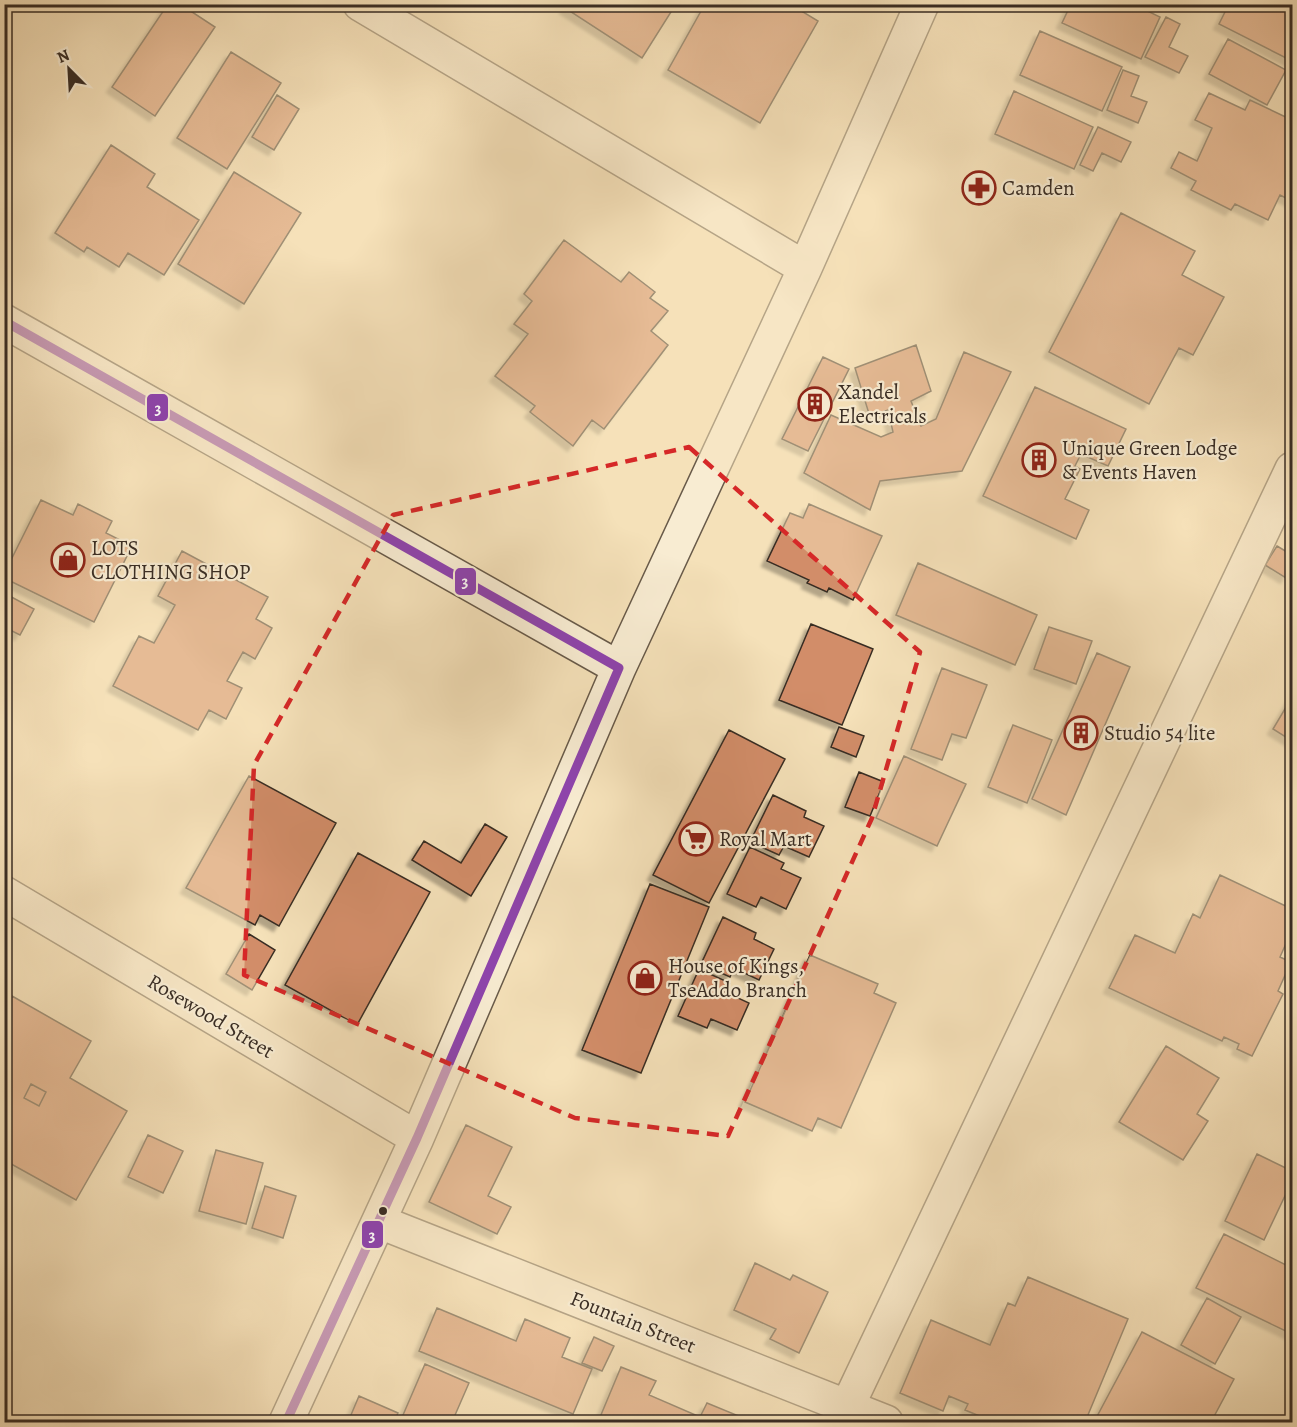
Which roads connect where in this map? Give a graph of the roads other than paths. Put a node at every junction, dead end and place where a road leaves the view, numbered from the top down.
1 (360, 4) edge
2 (922, 4) edge
3 (805, 268) junction
4 (4, 321) edge
5 (1293, 469) edge
6 (619, 668) junction
7 (4, 893) edge
8 (417, 1138) junction
9 (380, 1222) junction
10 (843, 1415) edge
11 (286, 1422) edge
12 (886, 1422) edge

1 - 3 street
2 - 3 street
3 - 6 street
4 - 6 street
5 - 10 street
6 - 8 street
7 - 8 street, Rosewood Street
8 - 9 street
9 - 10 street, Fountain Street
9 - 11 street
10 - 12 street, Fountain Street

